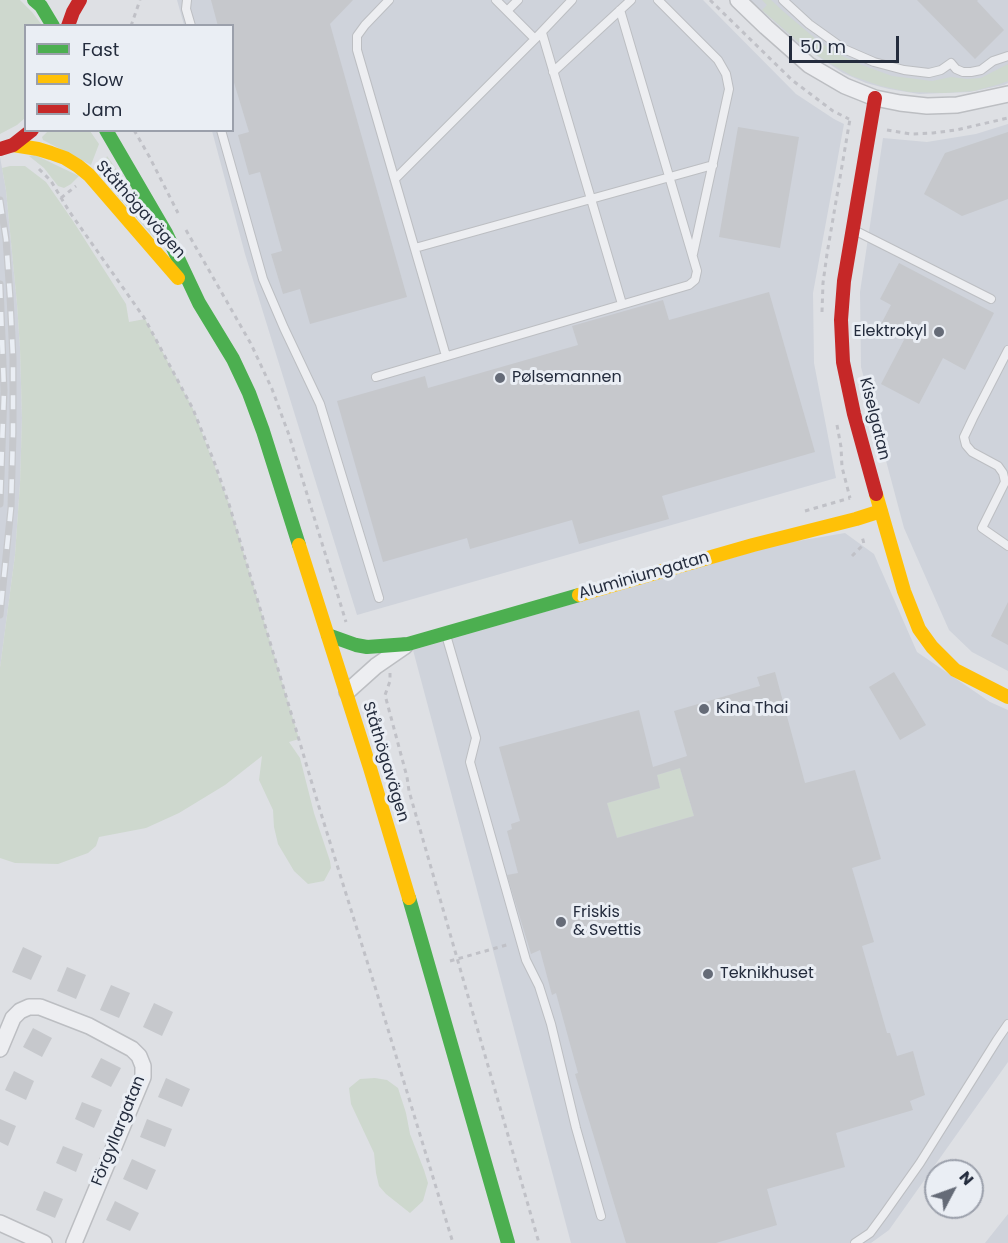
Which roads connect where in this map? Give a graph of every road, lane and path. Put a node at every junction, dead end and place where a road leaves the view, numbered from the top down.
1 (34, 0) edge
2 (80, 0) edge
3 (140, 0) edge
4 (187, 0) edge
5 (389, 0) edge
6 (496, 0) edge
7 (518, 0) edge
8 (572, 0) edge
9 (631, 0) edge
10 (658, 0) edge
11 (738, 0) edge
12 (783, 0) edge
13 (620, 10) junction
14 (507, 11) junction
15 (52, 24) edge
16 (69, 24) edge
17 (132, 24) edge
18 (190, 24) edge
19 (538, 36) junction
20 (1008, 56) edge
21 (553, 72) junction
22 (1008, 94) edge
23 (875, 98) junction
24 (29, 132) edge
25 (107, 132) edge
26 (222, 132) edge
27 (6, 147) edge
28 (713, 165) junction
29 (39, 169) dead end
30 (670, 176) junction
31 (394, 179) junction
32 (591, 198) junction
33 (852, 229) junction
34 (414, 248) junction
35 (693, 255) junction
36 (991, 299) dead end
37 (199, 303) junction
38 (622, 304) junction
39 (1008, 350) edge
40 (446, 357) junction
41 (376, 377) dead end
42 (881, 511) junction
43 (1008, 546) edge
44 (379, 598) dead end
45 (445, 633) junction
46 (328, 635) junction
47 (408, 644) junction
48 (387, 658) junction
49 (347, 692) junction
50 (1008, 697) edge
51 (521, 942) junction
52 (458, 958) junction
53 (450, 961) dead end
54 (1008, 1024) edge
55 (0, 1049) edge
56 (601, 1216) dead end
57 (0, 1223) edge
58 (44, 1243) edge
59 (74, 1243) edge
60 (453, 1243) edge
61 (508, 1243) edge
62 (539, 1243) edge
63 (855, 1243) edge

1 - 15 main road
2 - 16 main road
3 - 17 path
4 - 18 lane
5 - 31 lane
6 - 14 lane
7 - 14 lane
8 - 19 lane
9 - 13 lane
10 - 28 lane
11 - 23 street
12 - 20 lane
13 - 21 lane
13 - 30 lane
14 - 19 lane
19 - 21 lane
19 - 31 lane
21 - 32 lane
22 - 23 street
23 - 33 main road, Kiselgatan
24 - 27 main road
25 - 37 main road, Ståthögavägen
26 - 44 lane
27 - 37 main road, Ståthögavägen
28 - 30 lane
28 - 35 lane
29 - 60 path
30 - 32 lane
30 - 35 lane
31 - 34 lane
32 - 34 lane
32 - 38 lane
33 - 36 lane
33 - 42 main road, Kiselgatan
34 - 40 lane
35 - 38 lane
37 - 46 main road, Ståthögavägen
38 - 40 lane
39 - 43 lane
40 - 41 lane
42 - 45 main road, Aluminiumgatan
42 - 50 main road, Kiselgatan
45 - 47 main road, Aluminiumgatan
45 - 51 lane
46 - 47 main road, Aluminiumgatan
46 - 49 main road, Ståthögavägen
47 - 48 street, Aluminiumgatan
48 - 49 street, Aluminiumgatan
48 - 52 path
49 - 61 main road, Ståthögavägen
51 - 52 path
51 - 56 lane
52 - 53 path
52 - 62 path
54 - 63 lane
55 - 59 street, Förgyllargatan
57 - 58 street

